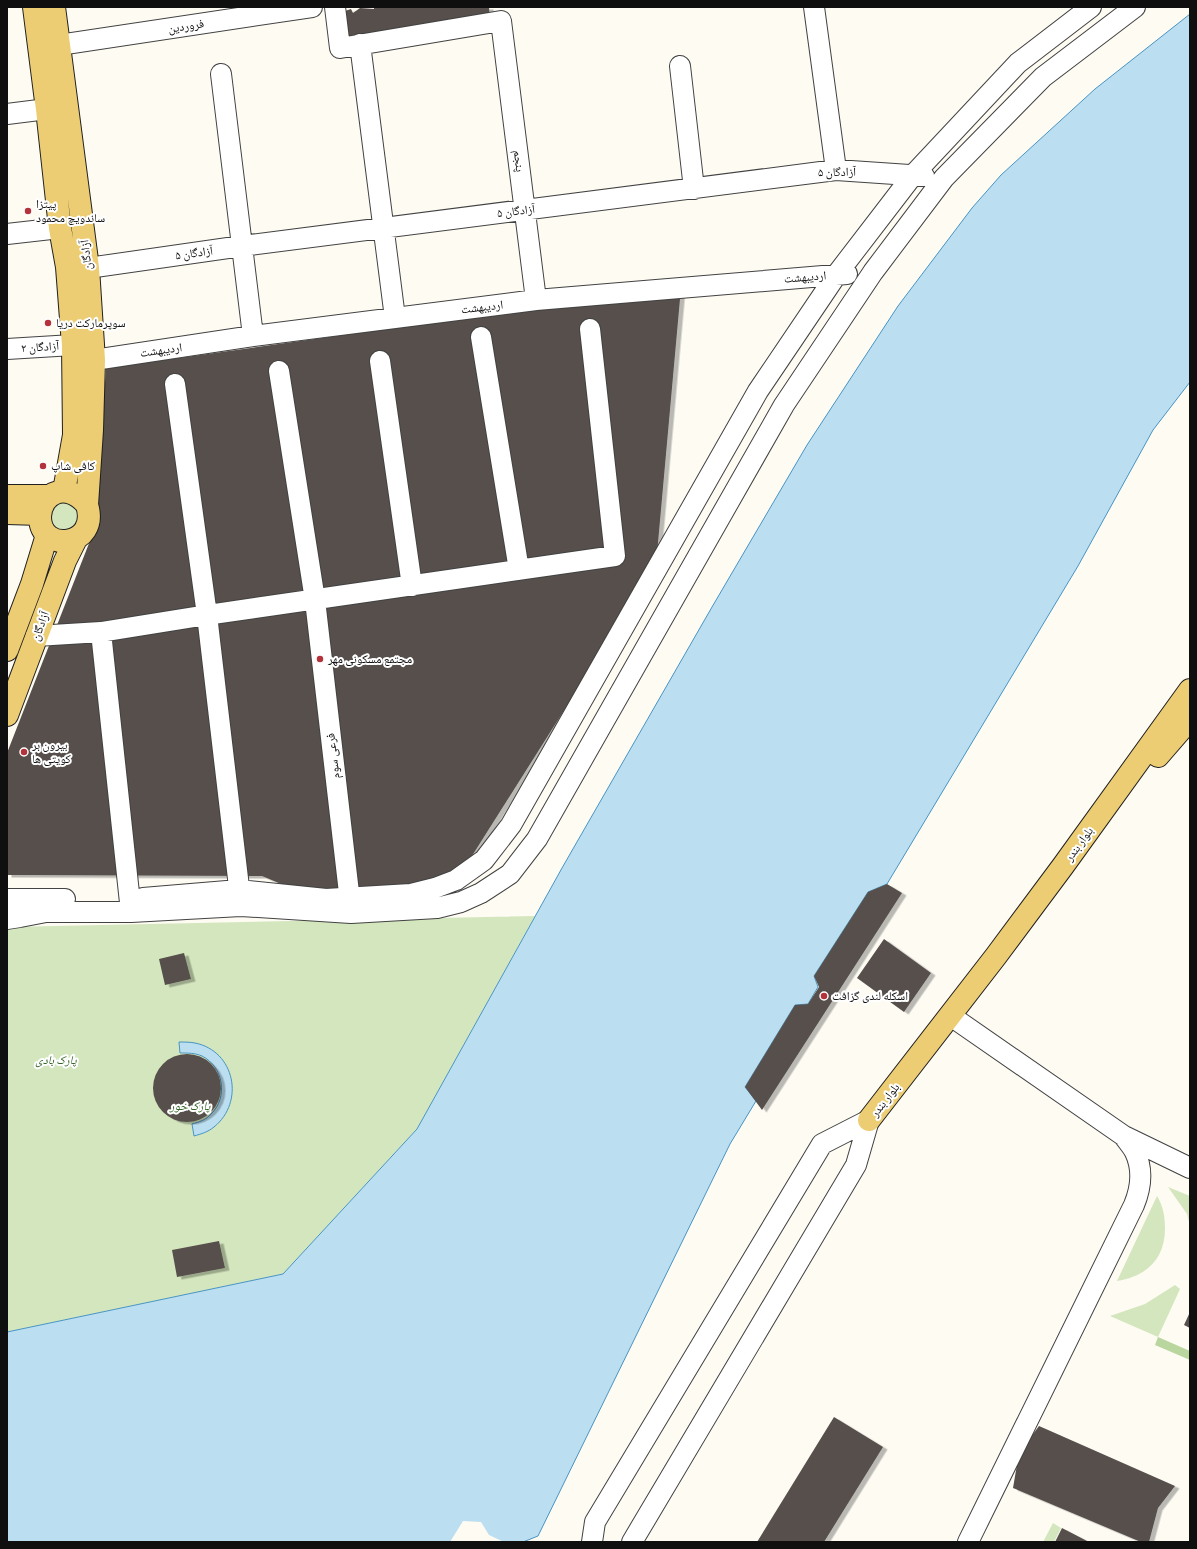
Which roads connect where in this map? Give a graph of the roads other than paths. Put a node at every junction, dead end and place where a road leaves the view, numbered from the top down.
1 (34, 7) edge
2 (54, 7) edge
3 (312, 7) edge
4 (335, 7) edge
5 (814, 7) edge
6 (1091, 7) edge
7 (1134, 7) edge
8 (218, 14) edge
9 (360, 44) junction
10 (59, 45) junction
11 (680, 66) dead end
12 (221, 74) dead end
13 (47, 109) junction
14 (7, 114) edge
15 (836, 170) junction
16 (913, 175) junction
17 (944, 178) junction
18 (694, 189) junction
19 (525, 210) junction
20 (60, 228) junction
21 (383, 228) junction
22 (7, 234) edge
23 (242, 246) junction
24 (88, 268) junction
25 (873, 272) junction
26 (837, 274) junction
27 (536, 300) junction
28 (395, 318) junction
29 (590, 329) dead end
30 (253, 336) junction
31 (481, 337) dead end
32 (73, 345) junction
33 (7, 350) edge
34 (94, 360) junction
35 (380, 361) dead end
36 (279, 371) dead end
37 (174, 384) dead end
38 (7, 496) edge
39 (51, 501) junction
40 (87, 506) junction
41 (7, 513) edge
42 (47, 535) junction
43 (76, 539) junction
44 (519, 570) junction
45 (412, 586) junction
46 (315, 600) junction
47 (207, 615) junction
48 (101, 632) junction
49 (36, 636) junction
50 (7, 650) edge
51 (1190, 690) edge
52 (7, 715) edge
53 (1190, 719) edge
54 (240, 898) junction
55 (7, 899) edge
56 (130, 905) junction
57 (351, 913) junction
58 (7, 918) edge
59 (958, 1021) junction
60 (869, 1120) junction
61 (1124, 1136) junction
62 (1190, 1168) edge
63 (592, 1542) edge
64 (632, 1542) edge
65 (968, 1542) edge

1 - 13 main road, آزادگان
2 - 10 main road, آزادگان
3 - 8 street, فروردین
4 - 9 street
5 - 15 street
6 - 16 street
7 - 17 street
8 - 10 street, فروردین
9 - 19 street, پنجم
9 - 21 street
10 - 24 main road, آزادگان
11 - 18 street
12 - 23 street
13 - 14 street
13 - 20 main road, آزادگان
15 - 16 street, آزادگان ۵
15 - 18 street, آزادگان ۵
16 - 17 street, آزادگان ۵
16 - 26 street
17 - 25 street
18 - 19 street, آزادگان ۵
19 - 21 street, آزادگان ۵
19 - 27 street, پنجم
20 - 22 street
20 - 32 main road, آزادگان
21 - 23 street, آزادگان ۵
21 - 28 street
23 - 24 street, آزادگان ۵
23 - 30 street
24 - 34 main road, آزادگان
25 - 26 street, اردیبهشت
25 - 57 street
26 - 27 street, اردیبهشت
26 - 54 street
27 - 28 street, اردیبهشت
28 - 30 street, اردیبهشت
29 - 44 street
30 - 34 street, اردیبهشت
31 - 44 street
32 - 33 street, آزادگان ۲
32 - 39 main road, آزادگان
34 - 40 main road, آزادگان
35 - 45 street
36 - 46 street, فرعی سوم
37 - 47 street
38 - 39 main road
39 - 40 main road
39 - 41 main road
39 - 42 main road
40 - 43 main road
42 - 43 main road
42 - 50 main road, آزادگان
43 - 49 main road, آزادگان
44 - 45 street
45 - 46 street
46 - 47 street
46 - 57 street, فرعی سوم
47 - 48 street
47 - 54 street
48 - 49 street
48 - 56 street
49 - 52 main road, آزادگان
51 - 60 main road, بلوار بندر
53 - 59 main road, بلوار بندر
54 - 56 street
54 - 57 street
55 - 56 street
56 - 58 street
59 - 60 main road, بلوار بندر
59 - 61 street
60 - 63 street
60 - 64 street
61 - 62 street
61 - 65 street

